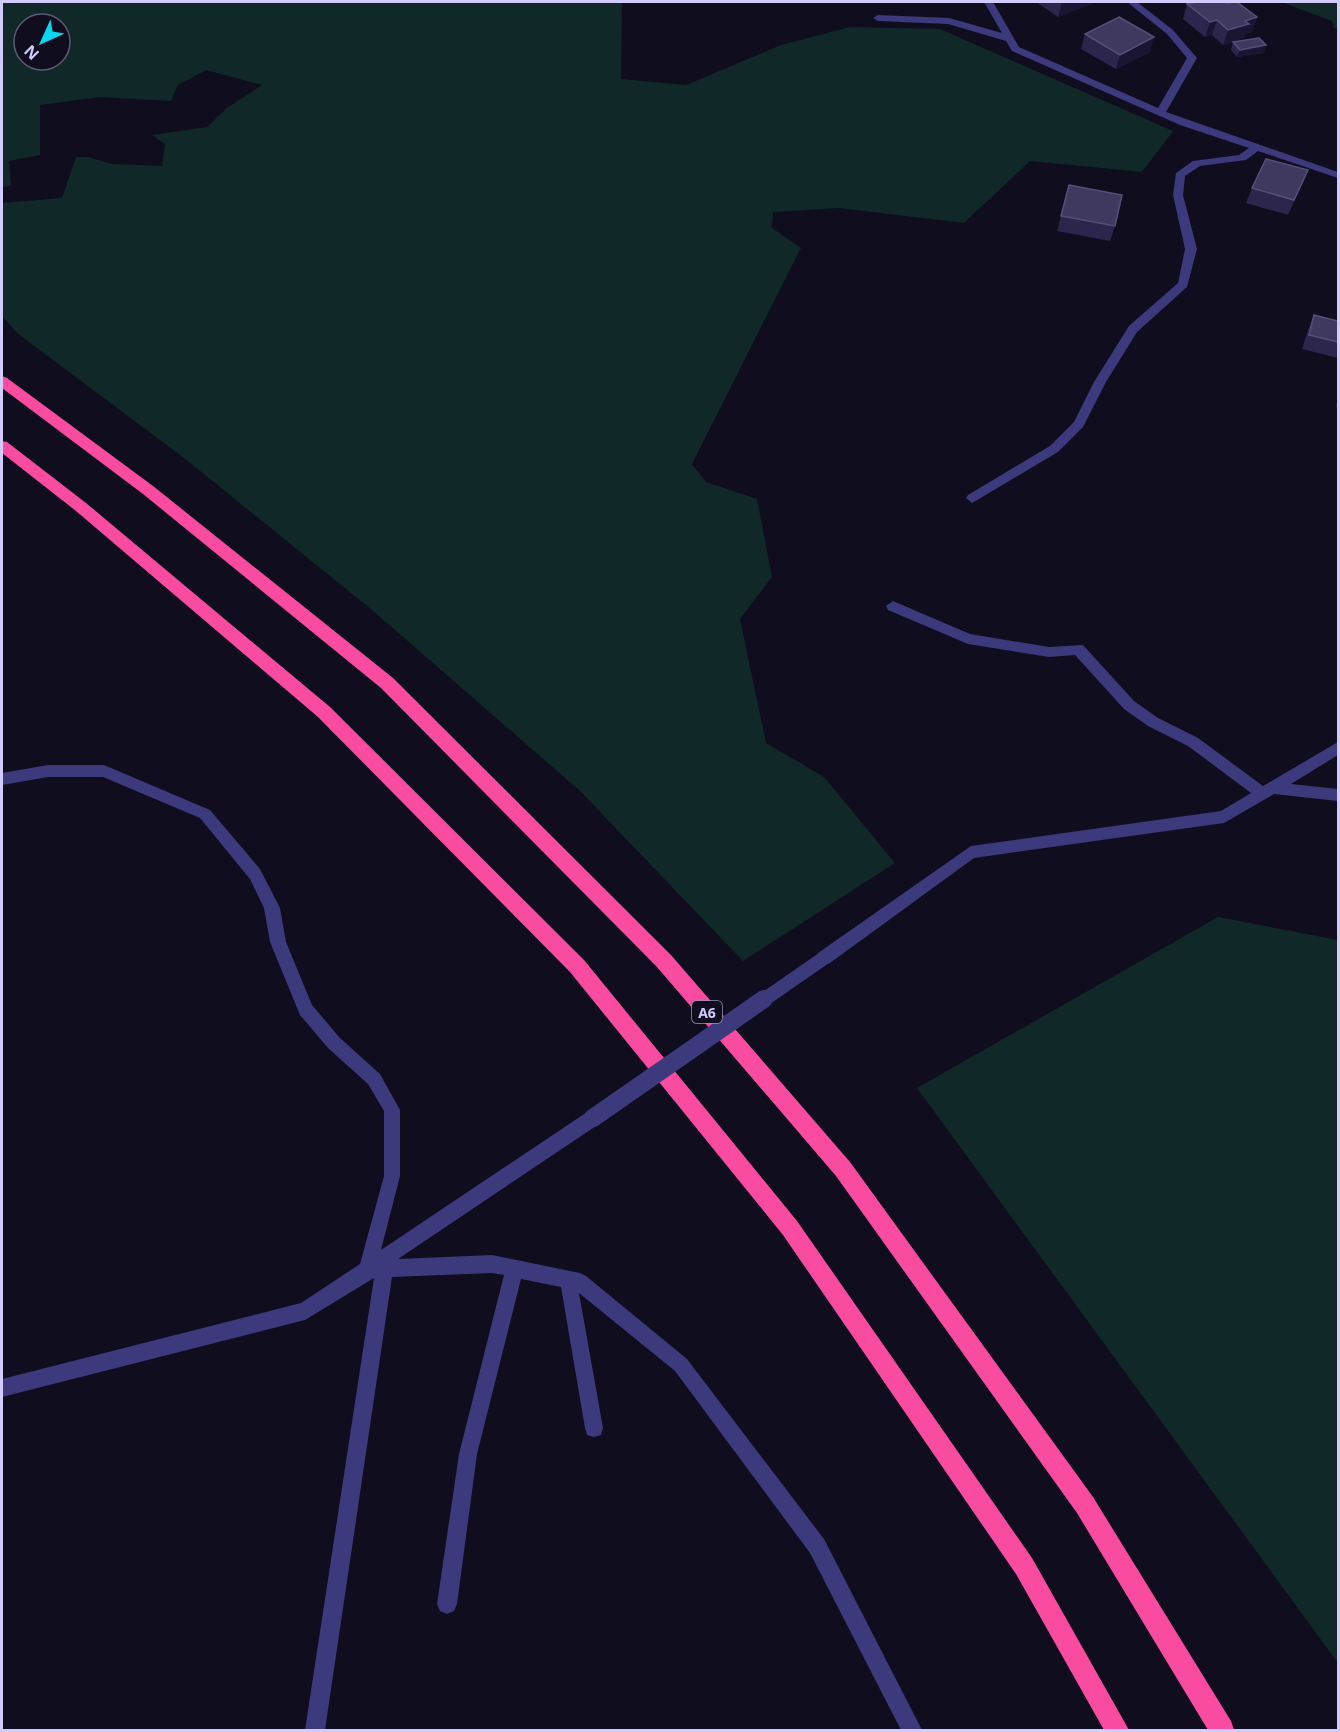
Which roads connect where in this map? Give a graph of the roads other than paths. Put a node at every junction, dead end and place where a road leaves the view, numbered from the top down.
1 (989, 2) edge
2 (1132, 2) edge
3 (878, 18) dead end
4 (1010, 39) junction
5 (1161, 112) junction
6 (1257, 147) junction
7 (1338, 175) edge
8 (2, 381) edge
9 (2, 446) edge
10 (972, 498) dead end
11 (893, 606) dead end
12 (1338, 748) edge
13 (2, 779) edge
14 (1268, 791) junction
15 (1338, 795) edge
16 (376, 1268) junction
17 (514, 1268) junction
18 (568, 1280) junction
19 (2, 1388) edge
20 (594, 1428) dead end
21 (447, 1604) dead end
22 (315, 1731) edge
23 (912, 1731) edge
24 (1117, 1731) edge
25 (1222, 1731) edge

1 - 4 street
2 - 5 street
3 - 4 street
4 - 5 street
5 - 6 street
6 - 7 street
6 - 10 street
8 - 25 highway, A6
9 - 24 highway
11 - 14 street
12 - 14 street
13 - 16 street
14 - 15 street
14 - 16 street, bridge
16 - 17 street
16 - 19 street
16 - 22 street
17 - 18 street
17 - 21 street
18 - 20 street
18 - 23 street

